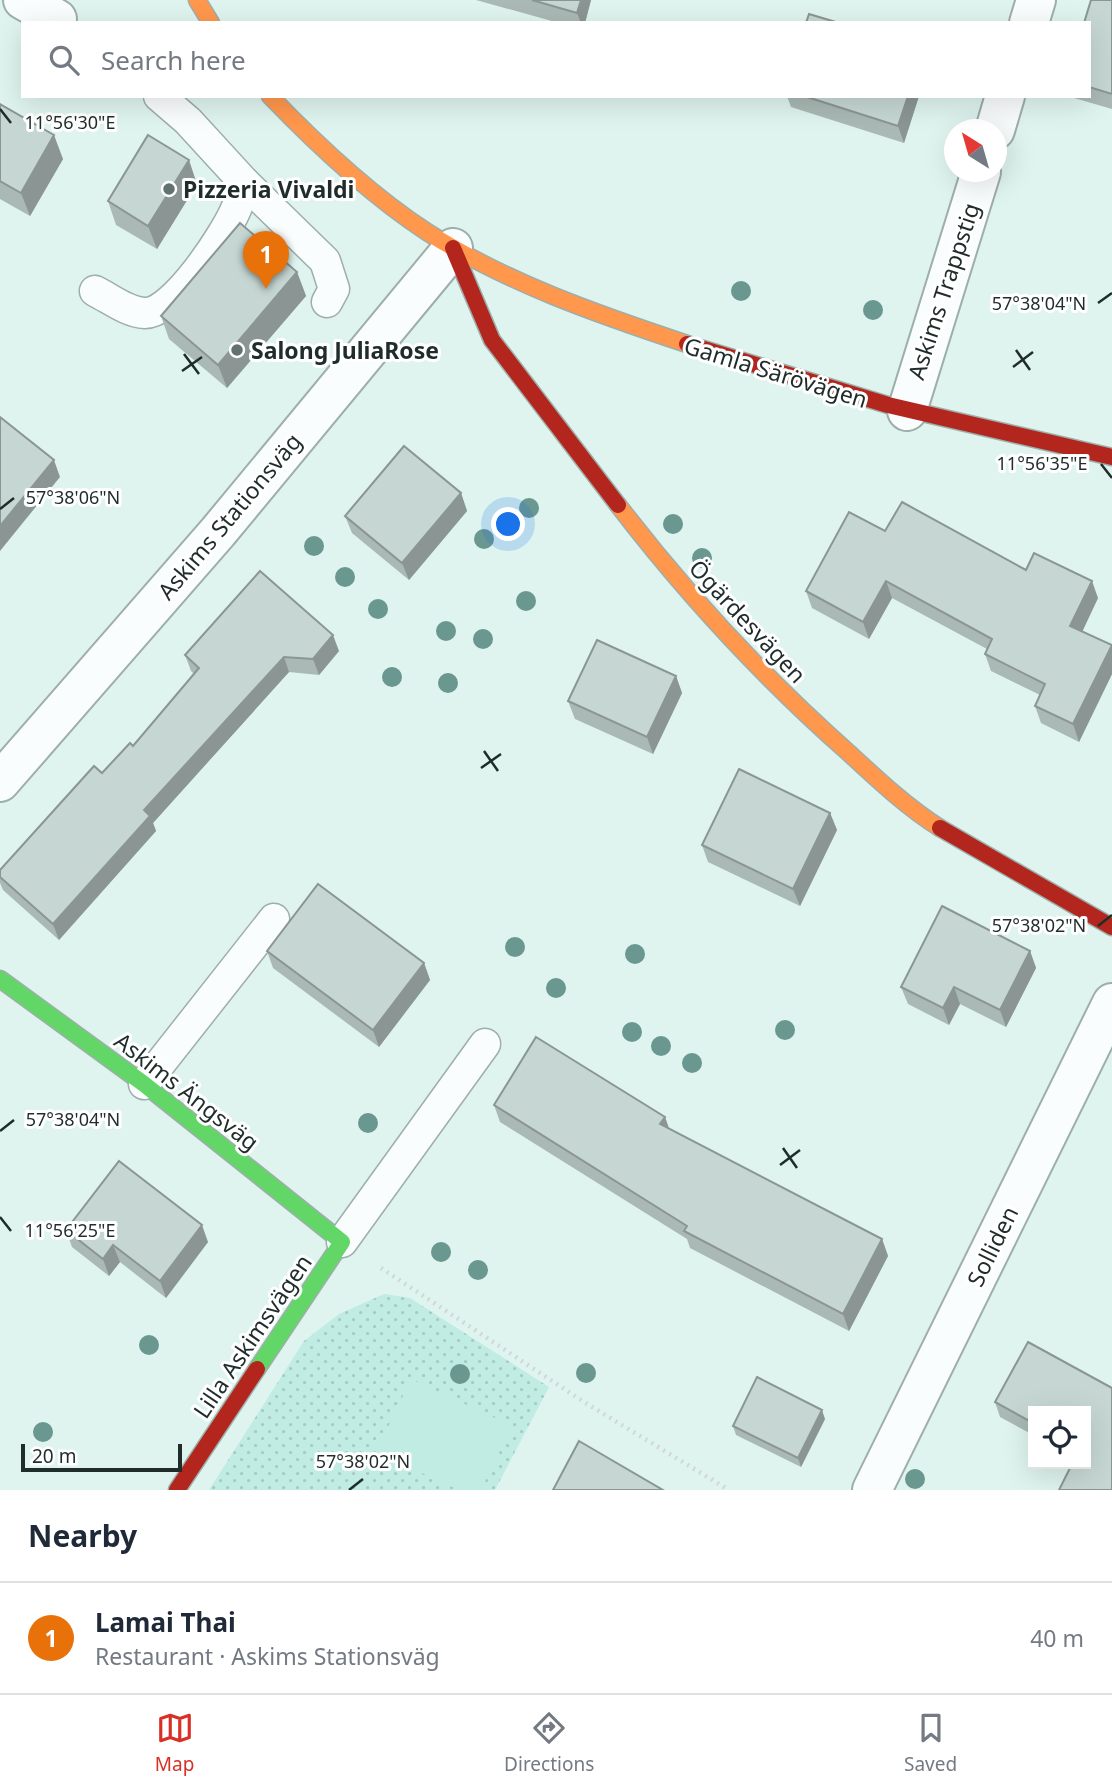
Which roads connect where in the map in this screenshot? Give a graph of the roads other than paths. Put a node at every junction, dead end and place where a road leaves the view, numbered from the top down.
1 (23, 0) edge
2 (197, 0) edge
3 (1036, 0) edge
4 (60, 21) edge
5 (210, 21) edge
6 (1030, 21) edge
7 (161, 98) edge
8 (272, 98) edge
9 (1004, 98) edge
10 (998, 119) edge
11 (244, 182) junction
12 (978, 182) edge
13 (453, 248) junction
14 (95, 291) dead end
15 (327, 302) dead end
16 (906, 411) junction
17 (1112, 457) edge
18 (0, 782) edge
19 (274, 919) dead end
20 (1112, 927) edge
21 (0, 979) edge
22 (1112, 1003) edge
23 (485, 1044) dead end
24 (144, 1084) junction
25 (342, 1242) junction
26 (177, 1490) edge
27 (872, 1490) edge

1 - 4 street
2 - 5 street
3 - 6 street
7 - 11 lane
8 - 13 street, Gamla Särövägen
9 - 10 street
11 - 14 lane
11 - 15 lane
12 - 16 street, Askims Trappstig
13 - 16 street, Gamla Särövägen
13 - 18 street, Askims Stationsväg
13 - 20 street, Ögärdesvägen
16 - 17 street, Gamla Särövägen
19 - 24 lane
21 - 24 street, Askims Ängsväg
22 - 27 street, Solliden
23 - 25 lane
24 - 25 street, Askims Ängsväg
25 - 26 street, Lilla Askimsvägen

